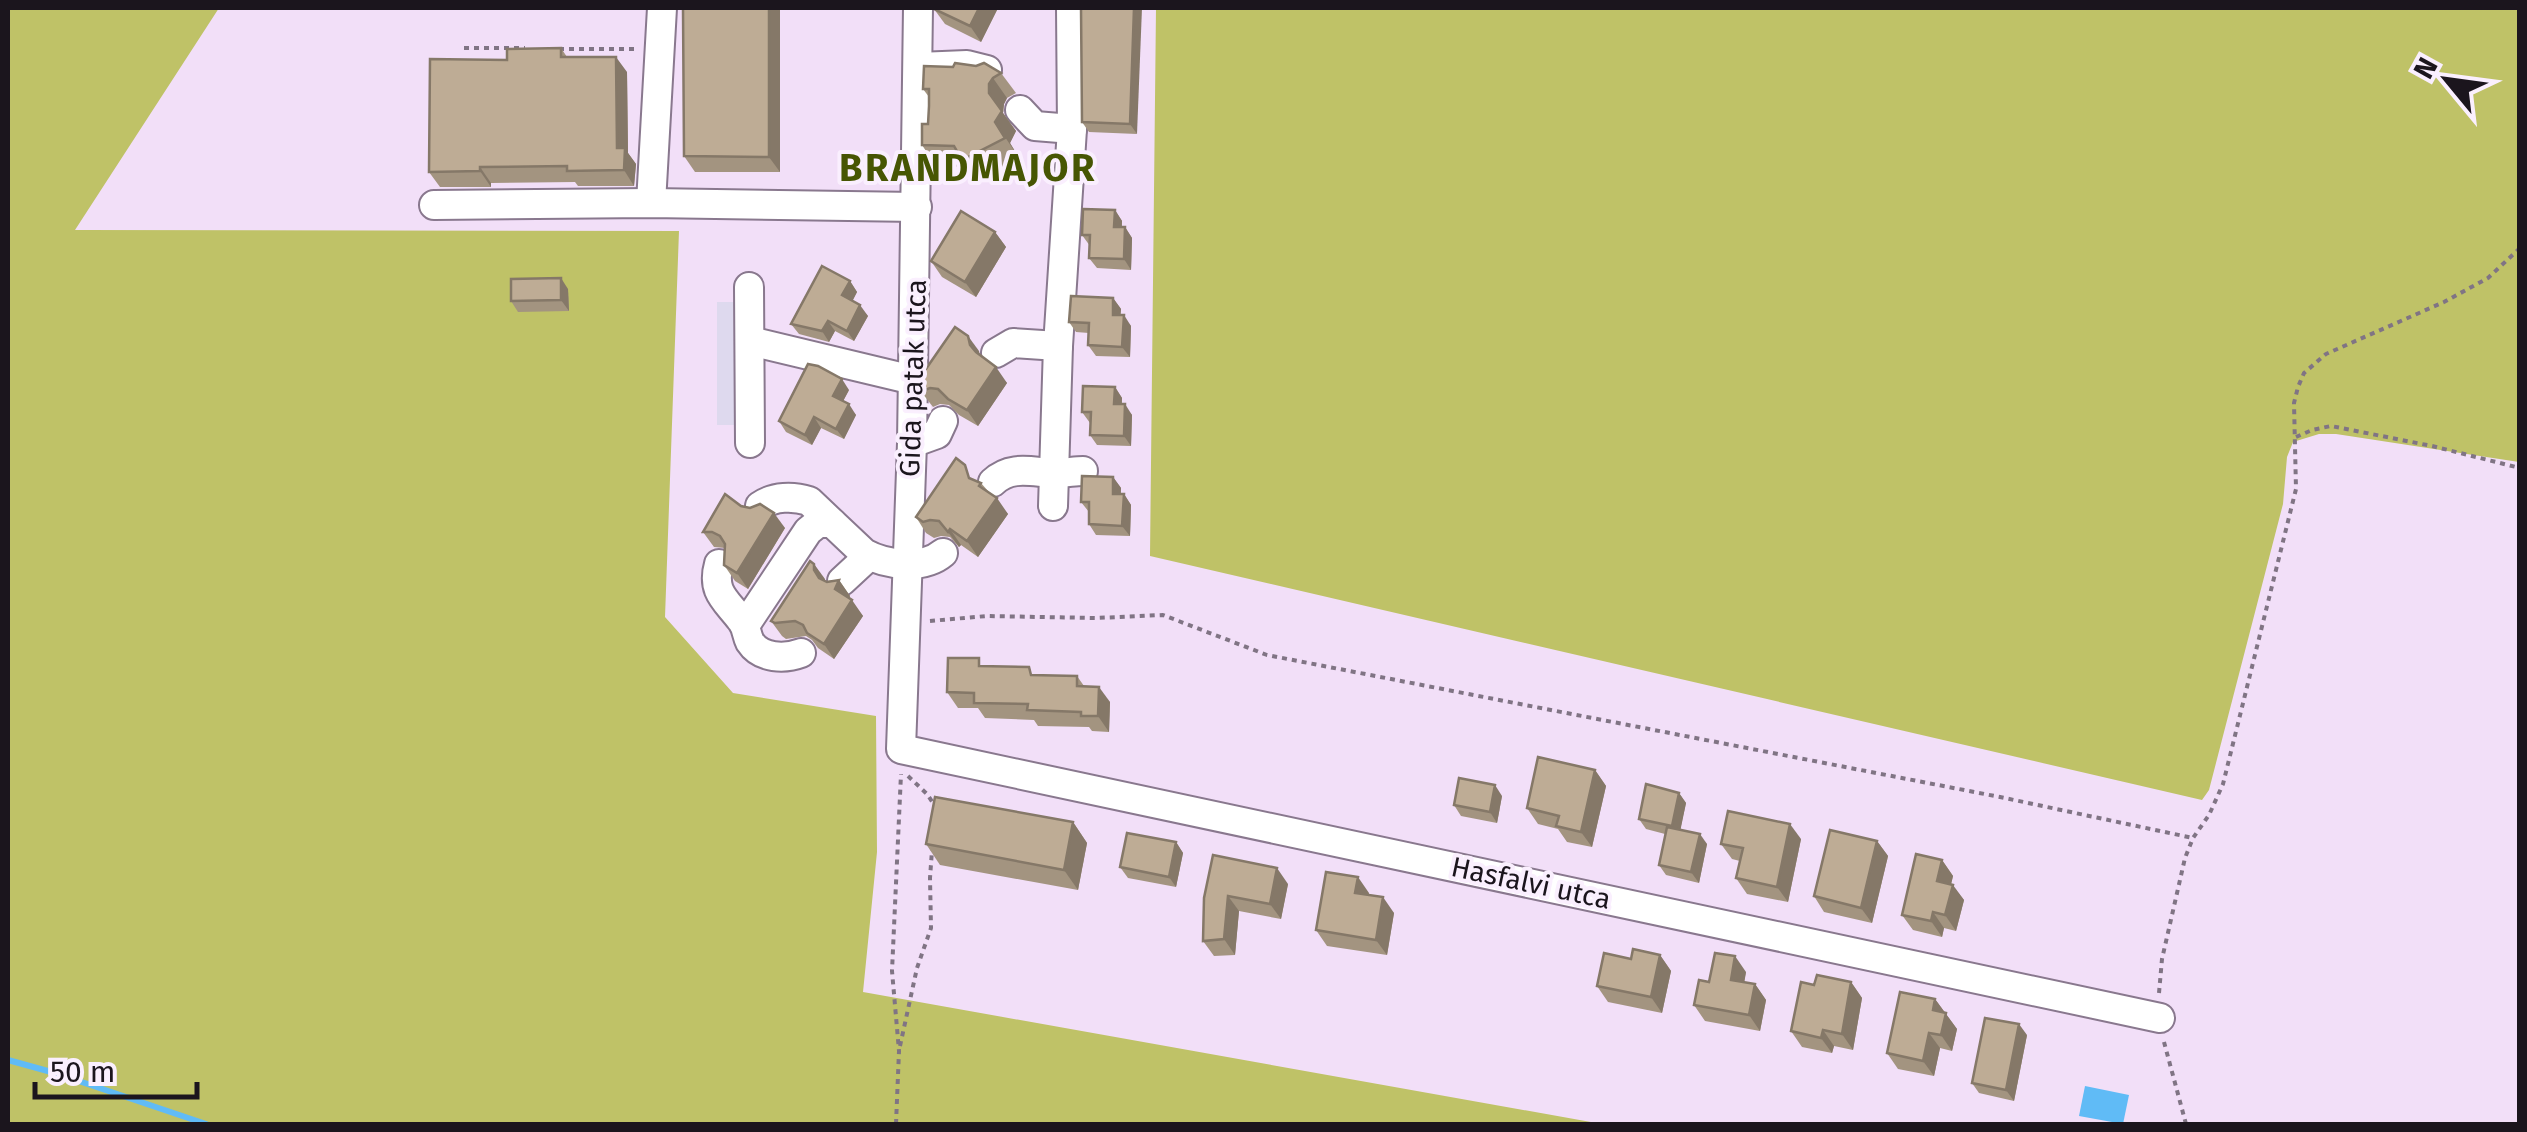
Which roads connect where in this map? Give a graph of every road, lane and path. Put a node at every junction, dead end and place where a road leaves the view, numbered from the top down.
1 (662, 8) edge
2 (918, 8) edge
3 (1071, 8) edge
4 (464, 48) dead end
5 (524, 48) edge
6 (543, 48) edge
7 (661, 50) junction
8 (918, 67) junction
9 (986, 70) edge
10 (1025, 125) dead end
11 (1072, 129) junction
12 (651, 203) junction
13 (434, 206) dead end
14 (917, 206) junction
15 (2520, 248) edge
16 (749, 287) dead end
17 (750, 341) junction
18 (1058, 346) junction
19 (996, 353) dead end
20 (913, 380) junction
21 (944, 421) dead end
22 (2296, 437) junction
23 (912, 442) junction
24 (750, 443) dead end
25 (2520, 468) edge
26 (1069, 472) junction
27 (992, 482) dead end
28 (760, 506) edge
29 (1053, 506) dead end
30 (832, 523) junction
31 (943, 552) dead end
32 (869, 556) junction
33 (719, 564) dead end
34 (906, 564) junction
35 (842, 581) edge
36 (746, 624) junction
37 (906, 624) junction
38 (801, 652) dead end
39 (901, 749) joint
40 (935, 806) edge
41 (2193, 838) junction
42 (932, 842) edge
43 (2160, 1018) junction
44 (899, 1050) junction
45 (896, 1124) edge
46 (2186, 1124) edge

1 - 7 street
2 - 8 street, Gida patak utca
3 - 11 street
4 - 5 path
6 - 7 path
7 - 12 street
8 - 9 street
8 - 14 street, Gida patak utca
10 - 11 street
11 - 18 street
12 - 13 street
12 - 14 street
14 - 20 street, Gida patak utca
15 - 22 path
16 - 17 street
17 - 20 street
17 - 24 street
18 - 19 street
18 - 26 street
20 - 23 street, Gida patak utca
21 - 23 street
22 - 25 path
22 - 41 path
23 - 34 street, Gida patak utca
26 - 27 street
26 - 29 street
28 - 30 street
30 - 32 street
30 - 36 street
31 - 34 street
32 - 34 street
32 - 35 street
33 - 36 street
34 - 37 street, Gida patak utca
36 - 38 street
37 - 39 street, Gida patak utca
37 - 41 path
39 - 43 street, Hasfalvi utca
40 - 44 path
41 - 43 path
42 - 44 path
43 - 46 path
44 - 45 path

